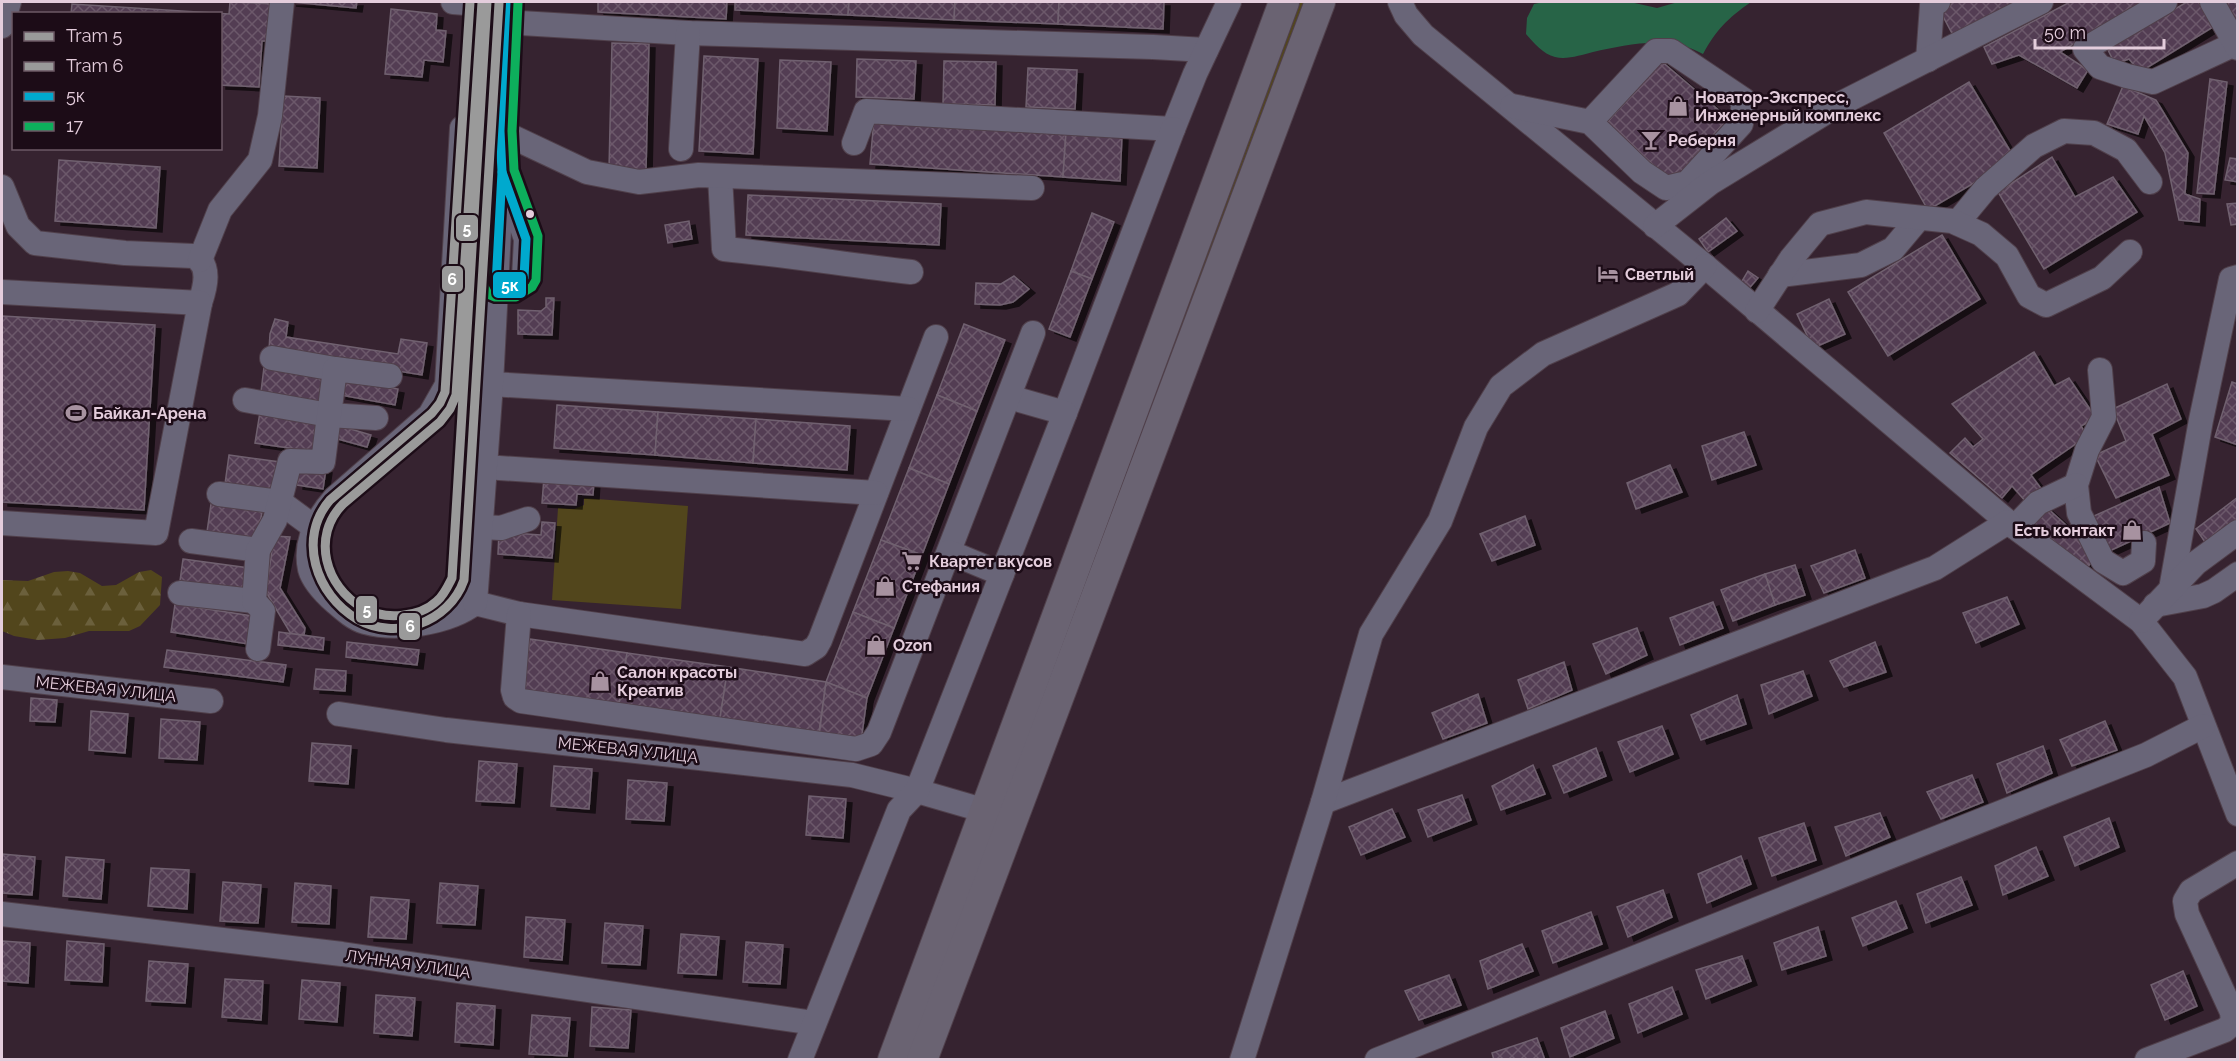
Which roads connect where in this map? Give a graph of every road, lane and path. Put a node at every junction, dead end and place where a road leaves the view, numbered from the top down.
1 (9, 2) edge
2 (282, 2) edge
3 (453, 2) edge
4 (1229, 2) edge
5 (1284, 2) edge
6 (1320, 2) edge
7 (1400, 2) edge
8 (1938, 2) edge
9 (2041, 2) edge
10 (2165, 2) edge
11 (2212, 2) edge
12 (506, 10) edge
13 (2, 26) edge
14 (688, 33) junction
15 (2236, 46) edge
16 (1206, 50) junction
17 (1928, 60) junction
18 (1509, 106) junction
19 (1590, 122) junction
20 (1173, 129) junction
21 (500, 130) junction
22 (854, 143) dead end
23 (681, 149) dead end
24 (720, 176) junction
25 (2150, 182) dead end
26 (2, 187) edge
27 (1032, 188) dead end
28 (1919, 218) junction
29 (1957, 223) junction
30 (1655, 226) junction
31 (2130, 252) dead end
32 (200, 260) junction
33 (1705, 266) junction
34 (911, 272) dead end
35 (1780, 275) junction
36 (2238, 277) edge
37 (2, 292) edge
38 (200, 303) junction
39 (1757, 310) junction
40 (1033, 333) dead end
41 (936, 337) dead end
42 (272, 358) dead end
43 (335, 369) junction
44 (2100, 370) dead end
45 (390, 376) dead end
46 (490, 384) junction
47 (1009, 397) junction
48 (245, 400) dead end
49 (908, 409) junction
50 (1065, 413) junction
51 (329, 415) junction
52 (376, 418) dead end
53 (485, 467) junction
54 (2076, 485) junction
55 (876, 493) junction
56 (219, 494) dead end
57 (280, 502) junction
58 (528, 519) dead end
59 (2, 524) edge
60 (2012, 525) junction
61 (314, 527) junction
62 (481, 527) junction
63 (2238, 532) edge
64 (191, 541) dead end
65 (2144, 543) dead end
66 (258, 550) junction
67 (949, 552) junction
68 (1076, 564) junction
69 (1002, 574) junction
70 (1106, 574) junction
71 (2238, 574) edge
72 (180, 593) dead end
73 (254, 601) junction
74 (475, 603) junction
75 (2155, 605) junction
76 (519, 615) junction
77 (258, 649) dead end
78 (2, 677) edge
79 (211, 701) dead end
80 (339, 714) dead end
81 (2203, 726) junction
82 (917, 791) junction
83 (1323, 802) junction
84 (986, 812) junction
85 (2238, 814) edge
86 (2238, 863) edge
87 (2, 914) edge
88 (814, 1023) junction
89 (904, 1058) edge
90 (800, 1059) edge
91 (1242, 1059) edge
92 (1377, 1059) edge
93 (2146, 1059) edge

1 - 13 street
2 - 32 street
3 - 12 street
4 - 16 street
5 - 68 main road
6 - 70 main road
7 - 18 street
8 - 17 street
9 - 17 street
10 - 15 street
11 - 15 street
12 - 14 street
12 - 21 street
14 - 16 street
14 - 23 street
16 - 20 street
17 - 30 street
18 - 19 street
18 - 30 street
19 - 19 street
20 - 22 street
20 - 50 street
21 - 24 street
21 - 46 street
21 - 61 street
24 - 27 street
24 - 34 street
25 - 29 street
26 - 32 street
28 - 29 street
28 - 35 street
28 - 35 street
29 - 31 street
30 - 33 street
32 - 38 street
33 - 39 street
33 - 83 street
35 - 39 street
36 - 75 street
37 - 38 street
38 - 59 street
39 - 60 street
40 - 47 street
41 - 49 street
42 - 43 street
43 - 45 street
43 - 51 street
44 - 54 street
46 - 49 street
46 - 53 street
47 - 50 street
47 - 67 street
48 - 51 street
49 - 55 street
50 - 69 street
51 - 52 street
51 - 57 street
53 - 55 street
53 - 62 street
54 - 60 street
54 - 65 street
55 - 76 street
56 - 57 street
57 - 61 street
57 - 66 street
58 - 62 street
60 - 75 street
60 - 83 street
61 - 74 street
62 - 74 street
63 - 75 street
64 - 66 street
66 - 73 street
67 - 69 street
67 - 76 street
68 - 70 street
68 - 84 main road
69 - 82 street
70 - 89 main road
71 - 75 street
72 - 73 street
73 - 77 street
74 - 76 street
75 - 81 street
78 - 79 street, МЕЖЕВАЯ УЛИЦА
80 - 82 street, МЕЖЕВАЯ УЛИЦА
81 - 85 street
81 - 92 street
82 - 84 street, МЕЖЕВАЯ УЛИЦА
82 - 88 street
83 - 91 street
84 - 89 main road
86 - 93 street
87 - 88 street, ЛУННАЯ УЛИЦА
88 - 90 street

